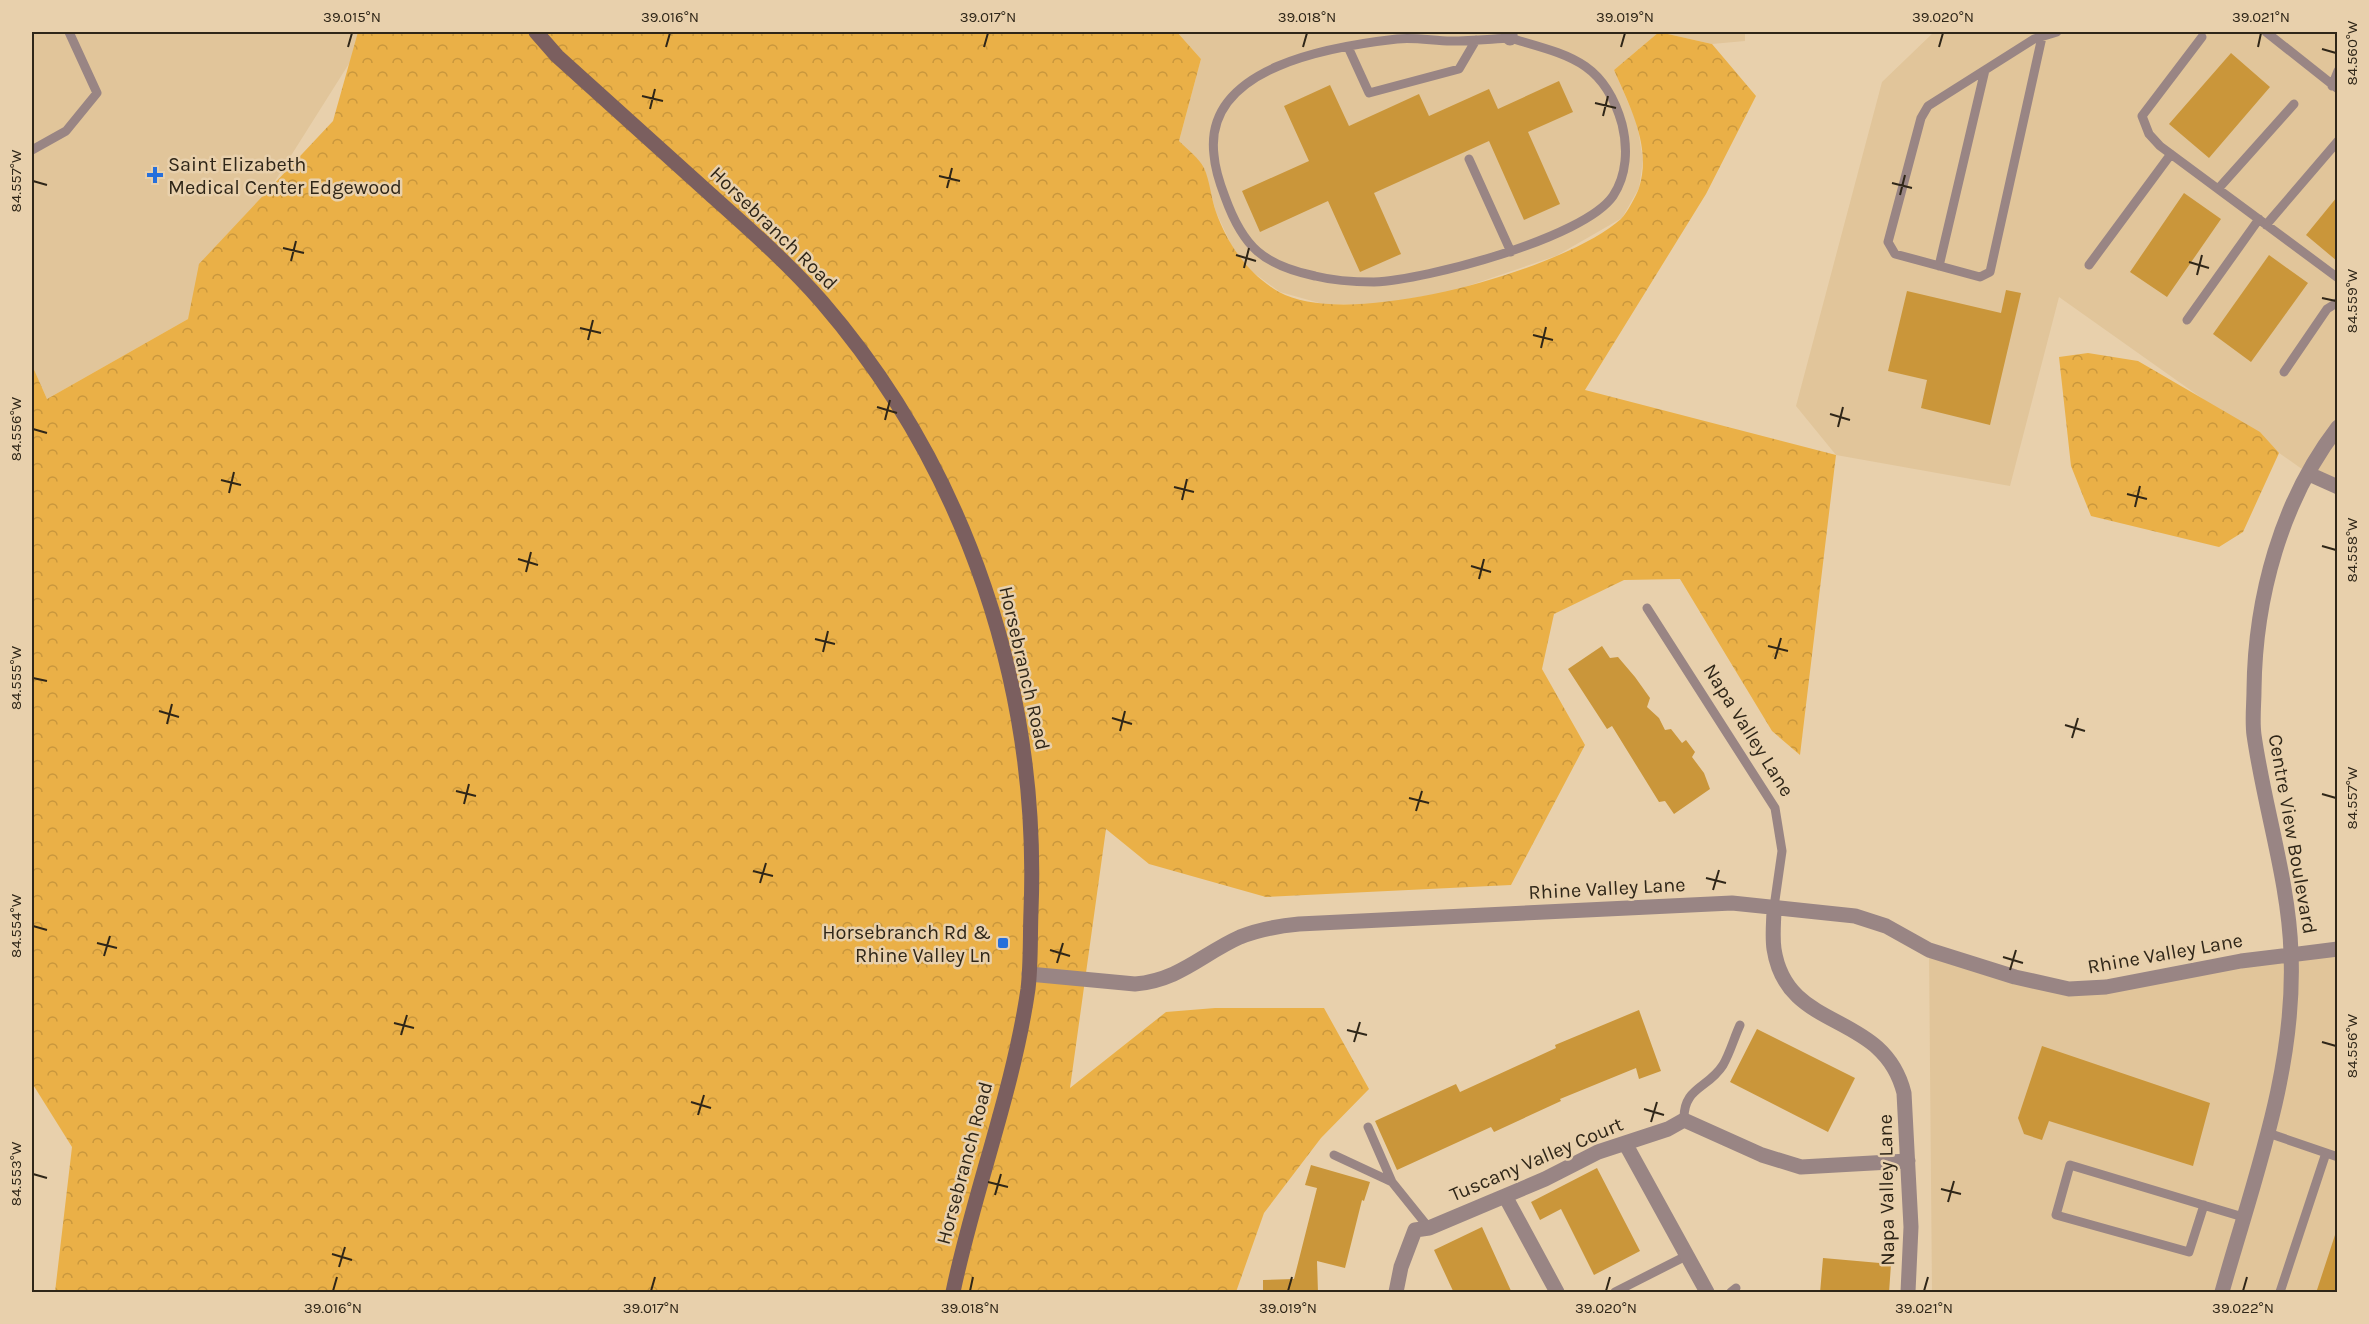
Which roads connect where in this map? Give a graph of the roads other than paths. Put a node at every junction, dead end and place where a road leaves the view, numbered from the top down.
1 (69, 32) edge
2 (536, 32) edge
3 (2057, 32) edge
4 (2266, 32) edge
5 (1510, 35) edge
6 (2042, 37) junction
7 (2202, 37) dead end
8 (1476, 40) junction
9 (1348, 47) junction
10 (1985, 70) junction
11 (2337, 71) edge
12 (2335, 87) edge
13 (2294, 104) dead end
14 (2337, 141) edge
15 (32, 150) edge
16 (2171, 154) junction
17 (1469, 159) dead end
18 (2218, 189) junction
19 (2262, 222) junction
20 (1511, 252) junction
21 (2089, 265) dead end
22 (1939, 266) junction
23 (2337, 278) edge
24 (2337, 302) edge
25 (2187, 320) dead end
26 (2284, 372) dead end
27 (2337, 427) edge
28 (2308, 474) junction
29 (2337, 487) edge
30 (1647, 608) dead end
31 (1774, 908) junction
32 (2337, 949) edge
33 (2291, 954) junction
34 (1029, 974) junction
35 (1740, 1025) dead end
36 (1684, 1120) junction
37 (1368, 1127) dead end
38 (2268, 1133) junction
39 (1625, 1143) junction
40 (2326, 1153) junction
41 (1334, 1155) dead end
42 (2337, 1157) edge
43 (1908, 1161) junction
44 (1392, 1182) junction
45 (1505, 1196) junction
46 (2204, 1205) junction
47 (2243, 1217) junction
48 (1429, 1228) junction
49 (1686, 1256) junction
50 (953, 1293) edge
51 (1396, 1293) edge
52 (1557, 1293) edge
53 (1615, 1293) edge
54 (1707, 1293) edge
55 (1908, 1293) edge
56 (2222, 1293) edge
57 (2280, 1293) edge

1 - 15 lane
2 - 34 street, Horsebranch Road
3 - 6 lane
4 - 12 lane
5 - 8 lane
5 - 20 lane
6 - 10 lane
6 - 22 lane
7 - 16 lane
8 - 9 lane
8 - 9 lane
9 - 20 lane
10 - 22 lane
10 - 22 lane
11 - 12 lane
13 - 18 lane
14 - 19 lane
16 - 18 lane
16 - 21 lane
17 - 20 lane
18 - 19 lane
19 - 23 lane
19 - 25 lane
24 - 26 lane
27 - 28 street, Centre View Boulevard
28 - 29 street
28 - 33 street, Centre View Boulevard
30 - 31 lane, Napa Valley Lane
31 - 33 street, Rhine Valley Lane
31 - 34 street, Rhine Valley Lane
31 - 43 street, Napa Valley Lane
32 - 33 street, Rhine Valley Lane
33 - 38 street, Centre View Boulevard
34 - 50 street, Horsebranch Road
35 - 36 lane
36 - 39 street, Tuscany Valley Court
36 - 43 street
37 - 44 lane
38 - 40 lane
38 - 47 street, Centre View Boulevard
39 - 45 street, Tuscany Valley Court
39 - 49 street
40 - 42 lane
40 - 57 lane
41 - 44 lane
43 - 55 street, Napa Valley Lane
44 - 48 lane
45 - 48 street, Tuscany Valley Court
45 - 52 street
46 - 46 lane
46 - 47 lane
47 - 56 street, Centre View Boulevard
48 - 51 street, Tuscany Valley Court
49 - 53 lane
49 - 54 street

